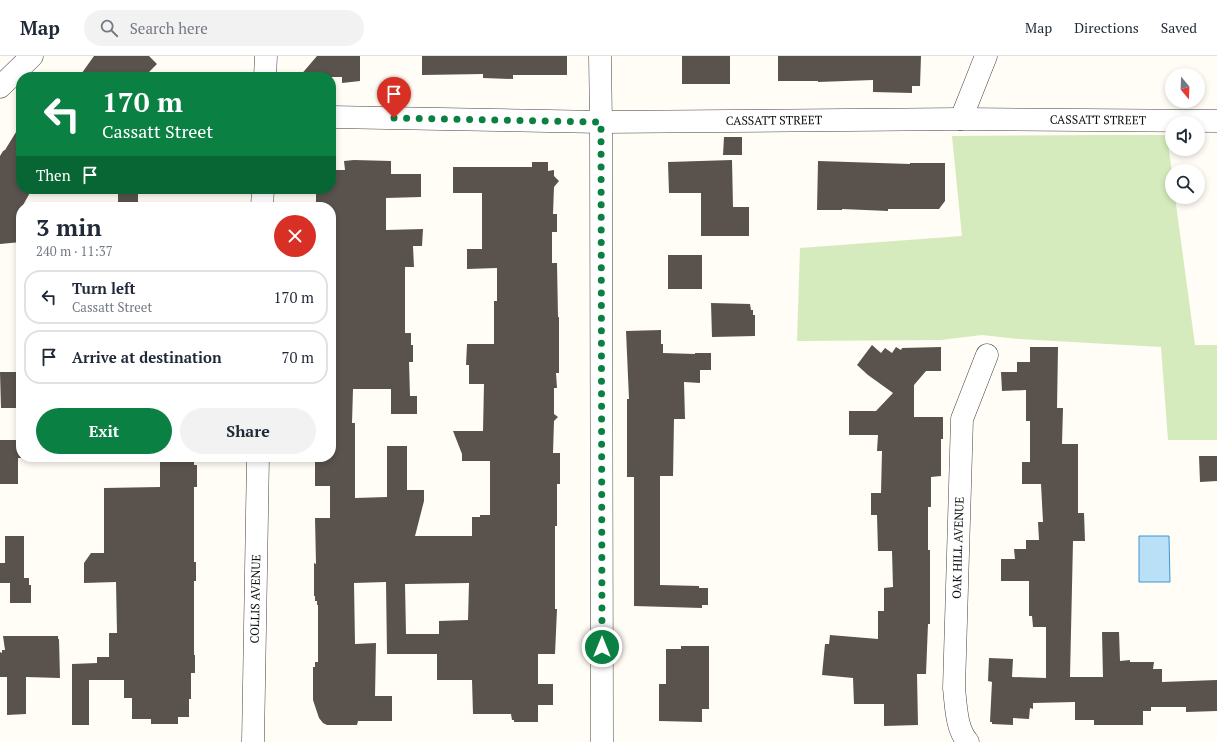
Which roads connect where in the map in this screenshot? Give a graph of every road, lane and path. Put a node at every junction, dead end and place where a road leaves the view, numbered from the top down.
1 (32, 56) edge
2 (266, 56) edge
3 (600, 56) edge
4 (986, 56) edge
5 (265, 72) edge
6 (0, 87) edge
7 (336, 117) edge
8 (961, 119) junction
9 (1217, 121) edge
10 (601, 122) junction
11 (987, 355) dead end
12 (258, 462) edge
13 (253, 742) edge
14 (602, 742) edge
15 (968, 742) edge

1 - 6 street
2 - 5 street
3 - 10 street
4 - 8 street
7 - 10 street, CASSATT STREET
8 - 9 street, CASSATT STREET
8 - 10 street, CASSATT STREET
10 - 14 street
11 - 15 street, OAK HILL AVENUE
12 - 13 street, COLLIS AVENUE

